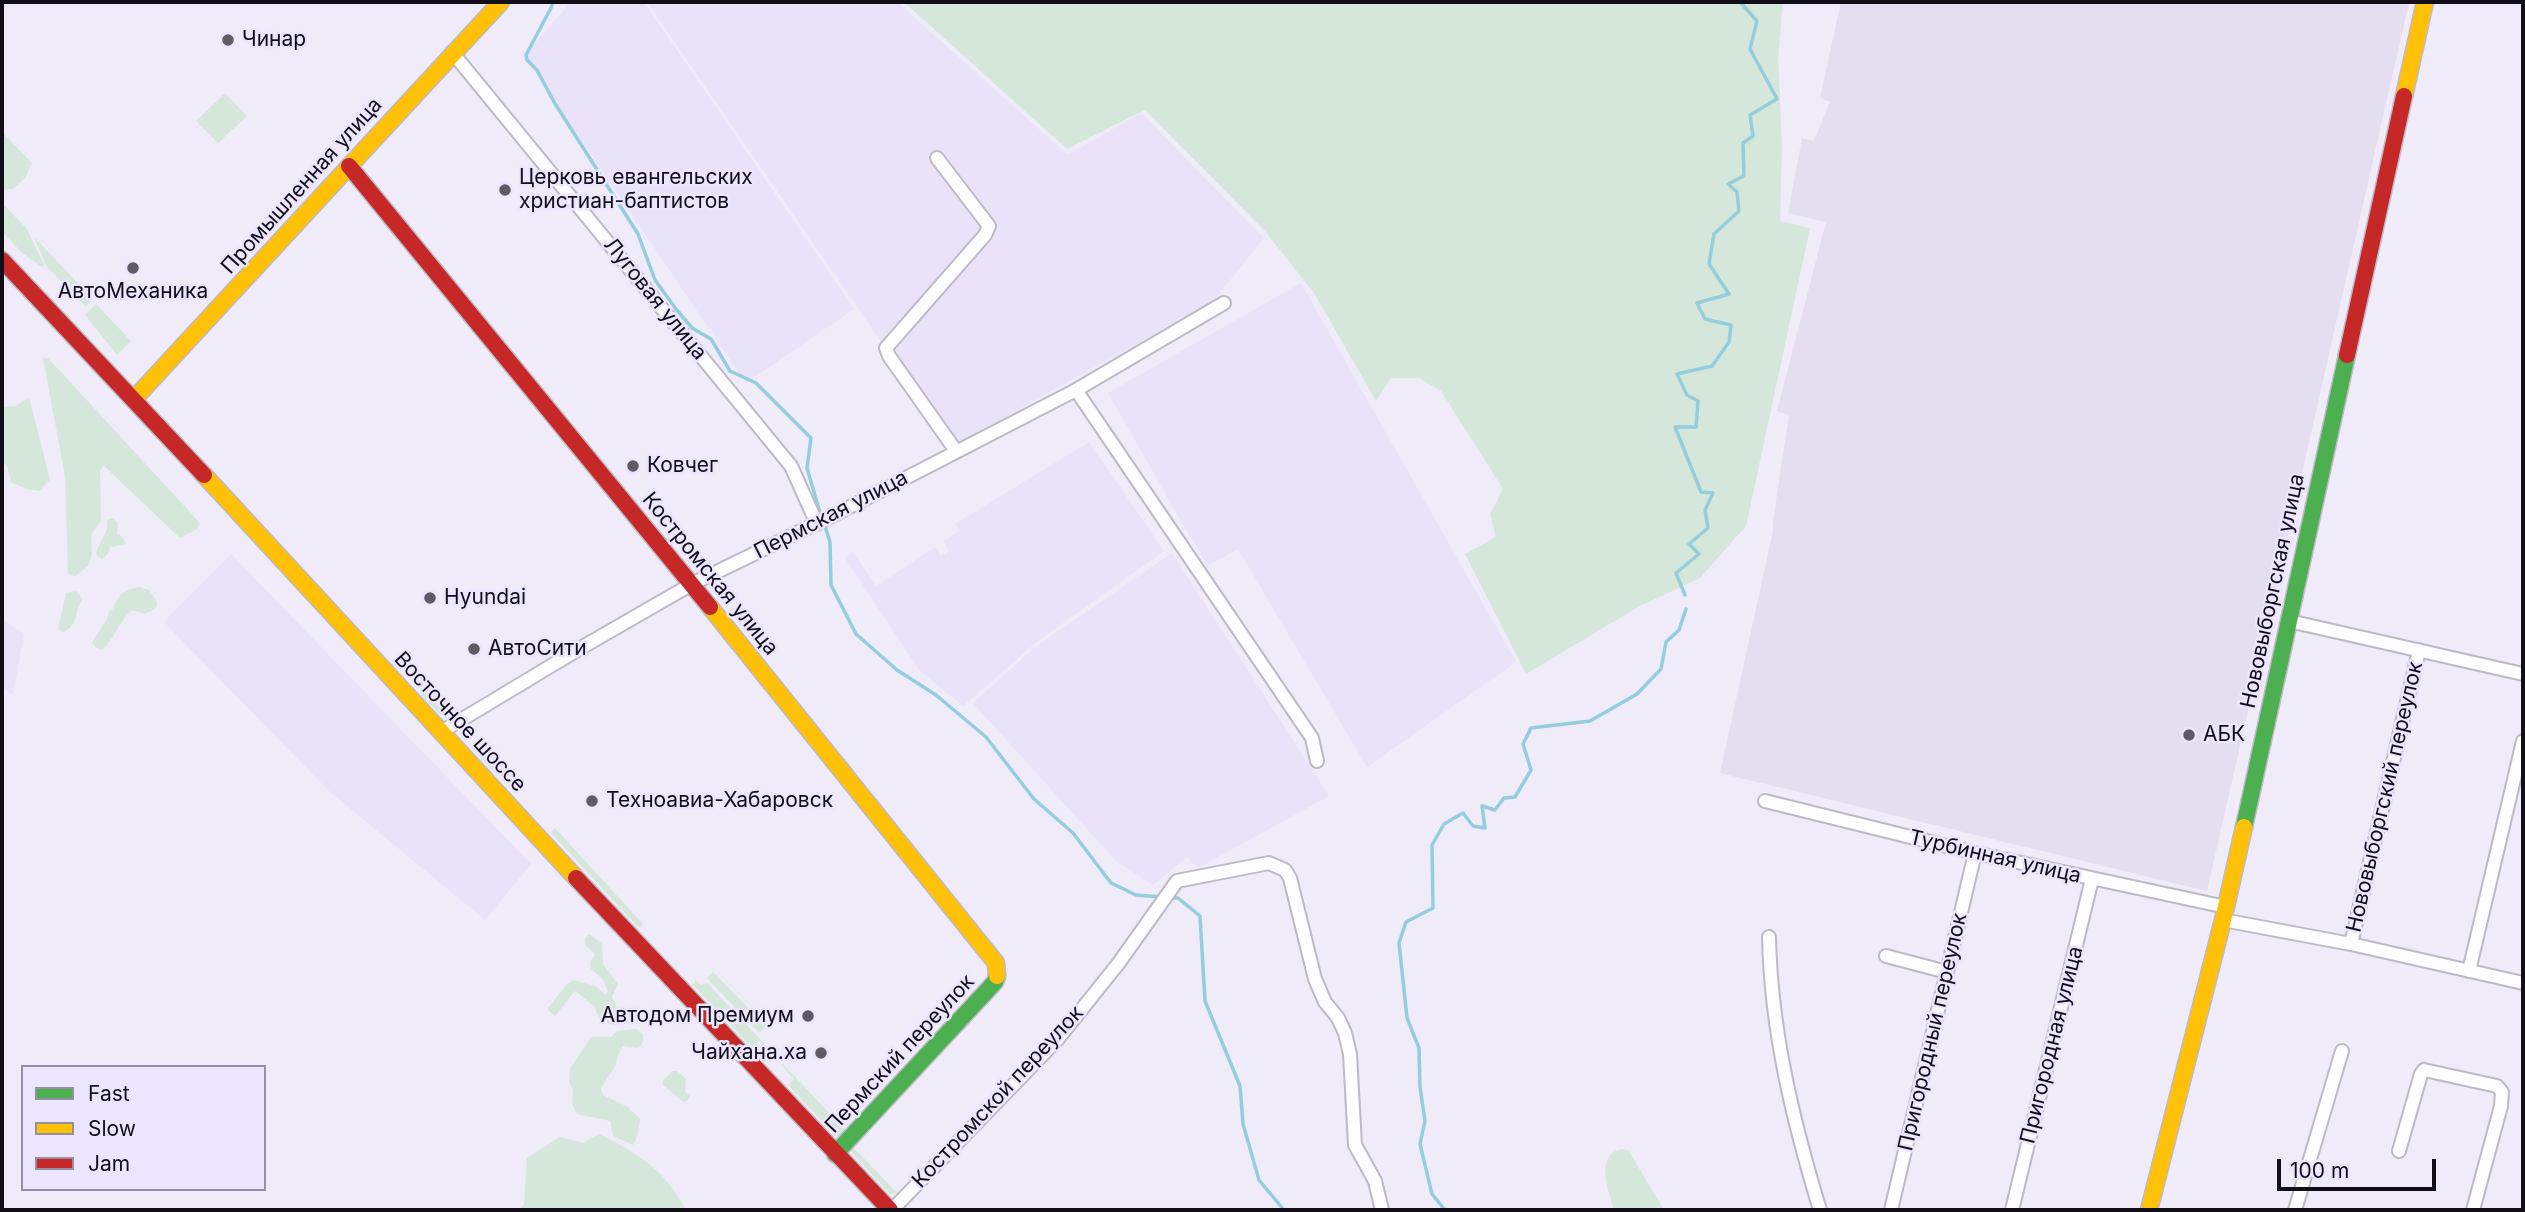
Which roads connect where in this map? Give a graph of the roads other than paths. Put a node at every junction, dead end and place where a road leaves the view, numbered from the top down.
1 (501, 2) edge
2 (2425, 2) edge
3 (452, 52) junction
4 (937, 158) dead end
5 (349, 166) junction
6 (2, 260) edge
7 (1224, 303) dead end
8 (1076, 390) junction
9 (134, 399) junction
10 (956, 451) junction
11 (817, 524) junction
12 (692, 584) junction
13 (2289, 621) junction
14 (2419, 650) junction
15 (2523, 674) edge
16 (441, 732) junction
17 (2523, 741) edge
18 (1317, 761) dead end
19 (1765, 800) dead end
20 (1975, 853) junction
21 (2092, 879) junction
22 (2225, 913) junction
23 (1769, 937) dead end
24 (2351, 944) junction
25 (1886, 956) dead end
26 (2469, 971) junction
27 (1947, 972) junction
28 (995, 982) joint
29 (2523, 983) edge
30 (2342, 1051) dead end
31 (2399, 1151) dead end
32 (835, 1154) junction
33 (891, 1210) edge
34 (1382, 1210) edge
35 (1820, 1210) edge
36 (1891, 1210) edge
37 (2012, 1210) edge
38 (2149, 1210) edge
39 (2295, 1210) edge
40 (2473, 1210) edge

1 - 3 street, Промышленная улица
2 - 13 street, Нововыборгская улица
3 - 5 street, Промышленная улица
3 - 11 street, Луговая улица
4 - 10 street
5 - 9 street, Промышленная улица
5 - 12 street, Костромская улица
6 - 9 street, Восточное шоссе
7 - 8 street, Пермская улица
8 - 10 street, Пермская улица
8 - 18 street
9 - 16 street, Восточное шоссе
10 - 11 street, Пермская улица
11 - 12 street, Пермская улица
12 - 16 street, Пермская улица
12 - 28 street, Костромская улица
13 - 14 street
13 - 22 street, Нововыборгская улица
14 - 15 street
14 - 24 street, Нововыборгский переулок
16 - 32 street, Восточное шоссе
17 - 26 street
19 - 20 street, Турбинная улица
20 - 21 street, Турбинная улица
20 - 27 street, Пригородный переулок
21 - 22 street, Турбинная улица
21 - 37 street, Пригородная улица
22 - 24 street, Турбинная улица
22 - 38 street, Нововыборгская улица
23 - 35 street
24 - 26 street, Турбинная улица
25 - 27 street
26 - 29 street, Турбинная улица
27 - 36 street, Пригородный переулок
28 - 32 street, Пермский переулок
30 - 39 street
31 - 40 street
32 - 33 street, Восточное шоссе
33 - 34 street, Костромской переулок

